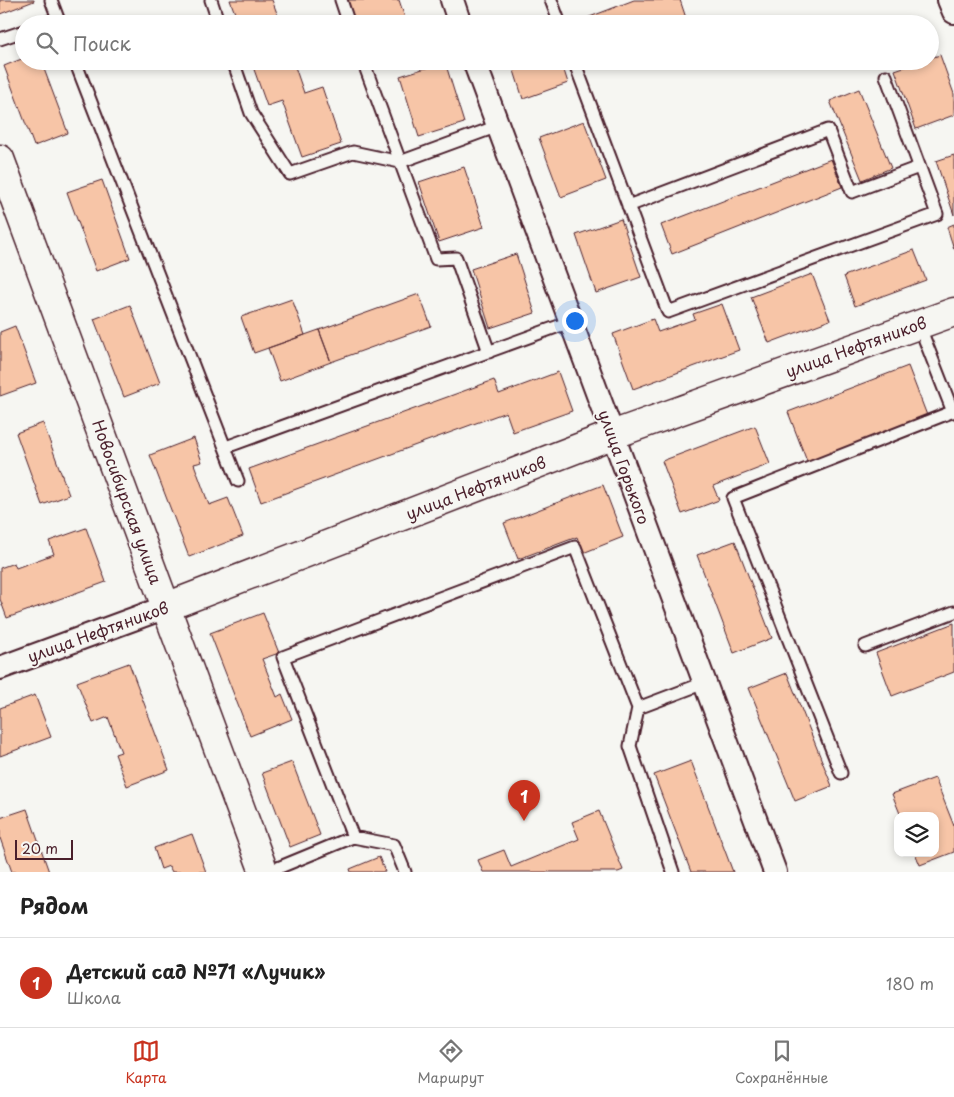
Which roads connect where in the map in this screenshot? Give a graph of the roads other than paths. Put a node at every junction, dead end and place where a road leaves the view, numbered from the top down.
1 (51, 0) edge
2 (211, 0) edge
3 (341, 0) edge
4 (452, 0) edge
5 (551, 0) edge
6 (950, 0) edge
7 (954, 12) edge
8 (57, 15) edge
9 (216, 15) edge
10 (346, 15) edge
11 (457, 15) edge
12 (557, 15) edge
13 (15, 34) edge
14 (0, 39) edge
15 (79, 70) edge
16 (235, 70) edge
17 (366, 70) edge
18 (477, 70) edge
19 (577, 70) edge
20 (886, 76) dead end
21 (498, 126) junction
22 (0, 159) edge
23 (400, 162) junction
24 (919, 167) junction
25 (628, 206) junction
26 (954, 312) edge
27 (570, 322) junction
28 (919, 324) junction
29 (488, 352) junction
30 (953, 412) edge
31 (612, 436) junction
32 (226, 447) junction
33 (238, 481) dead end
34 (166, 607) junction
35 (954, 612) edge
36 (865, 646) dead end
37 (0, 668) edge
38 (704, 683) junction
39 (638, 708) junction
40 (841, 774) dead end
41 (353, 837) junction
42 (266, 872) edge
43 (405, 872) edge
44 (673, 872) edge
45 (774, 872) edge

1 - 8 lane
2 - 9 lane
3 - 10 lane
4 - 11 street
5 - 12 lane
6 - 7 street
13 - 14 lane
15 - 32 lane
16 - 23 lane
17 - 23 lane
18 - 21 street, улица Горького
19 - 25 lane
20 - 24 lane
21 - 23 lane
21 - 27 street, улица Горького
22 - 34 main road, Новосибирская улица
23 - 29 lane
24 - 25 lane
24 - 25 lane
26 - 28 main road, улица Нефтяников
27 - 29 lane
27 - 31 street, улица Горького
28 - 30 lane
28 - 31 main road, улица Нефтяников
29 - 32 lane
30 - 40 lane
31 - 34 main road, улица Нефтяников
31 - 38 street, улица Горького
32 - 33 lane
34 - 37 street, улица Нефтяников
34 - 42 main road, Новосибирская улица
35 - 36 lane
38 - 39 lane
38 - 45 street, улица Горького
39 - 41 lane
39 - 44 lane
41 - 42 lane
41 - 43 lane

